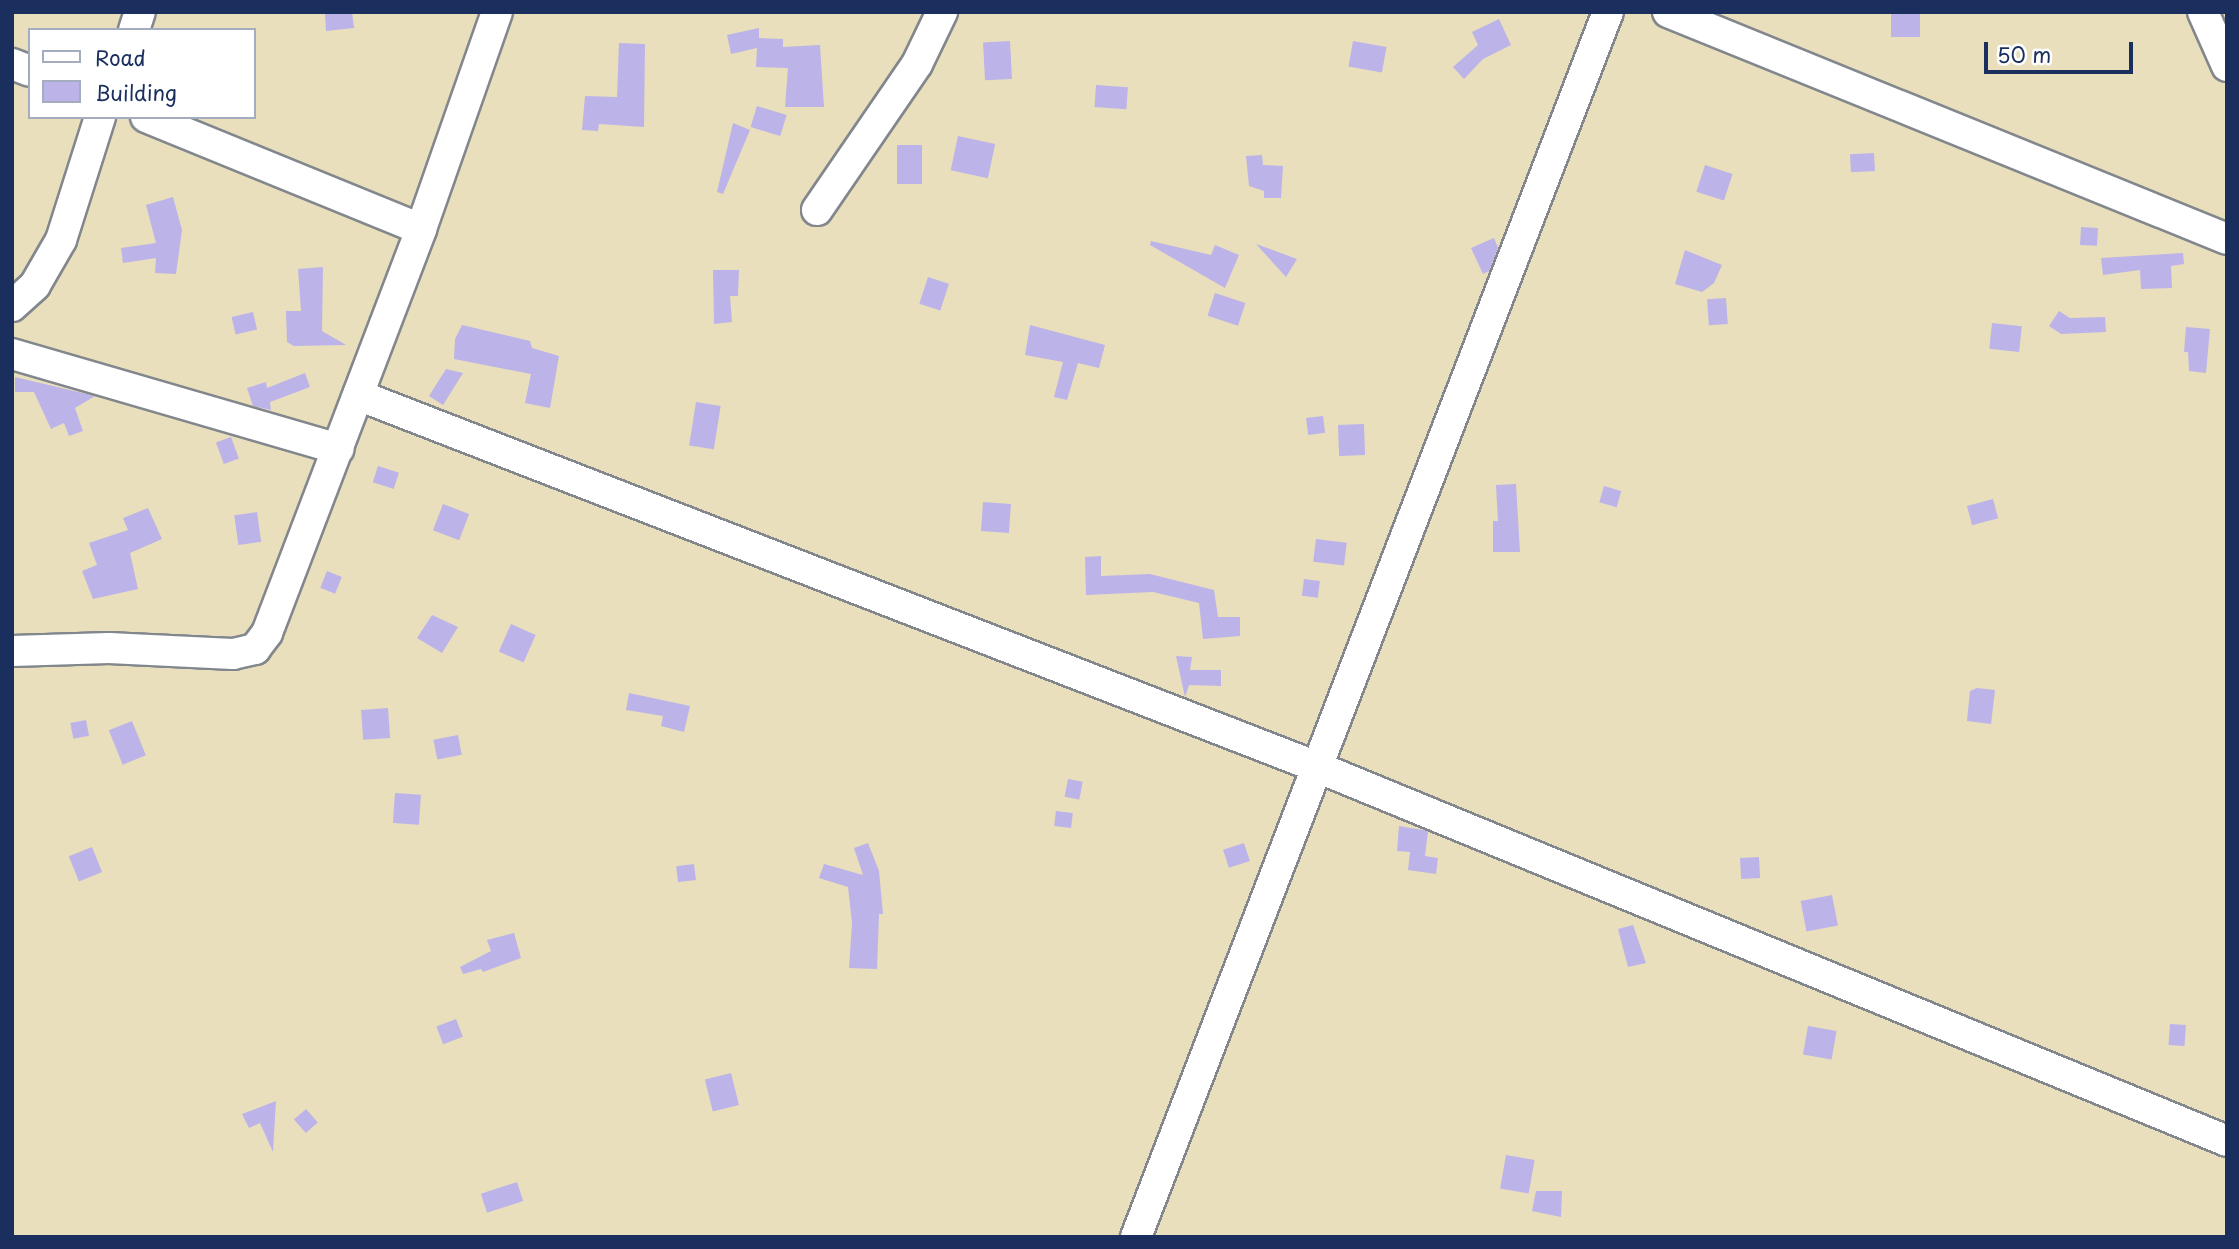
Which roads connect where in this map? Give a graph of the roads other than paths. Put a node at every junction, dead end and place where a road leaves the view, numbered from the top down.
1 (497, 12) edge
2 (942, 12) edge
3 (1608, 12) edge
4 (1668, 12) edge
5 (2203, 12) edge
6 (2227, 66) edge
7 (99, 119) edge
8 (151, 119) edge
9 (817, 210) dead end
10 (421, 229) junction
11 (2227, 239) edge
12 (12, 306) edge
13 (12, 354) edge
14 (358, 395) junction
15 (338, 449) junction
16 (12, 651) edge
17 (1317, 767) junction
18 (2227, 1141) edge
19 (1136, 1237) edge

1 - 10 street
2 - 9 street
3 - 17 street
4 - 11 street
5 - 6 street
7 - 12 street
8 - 10 street
10 - 14 street
13 - 15 street
14 - 15 street
14 - 17 street
15 - 16 street
17 - 18 street
17 - 19 street

